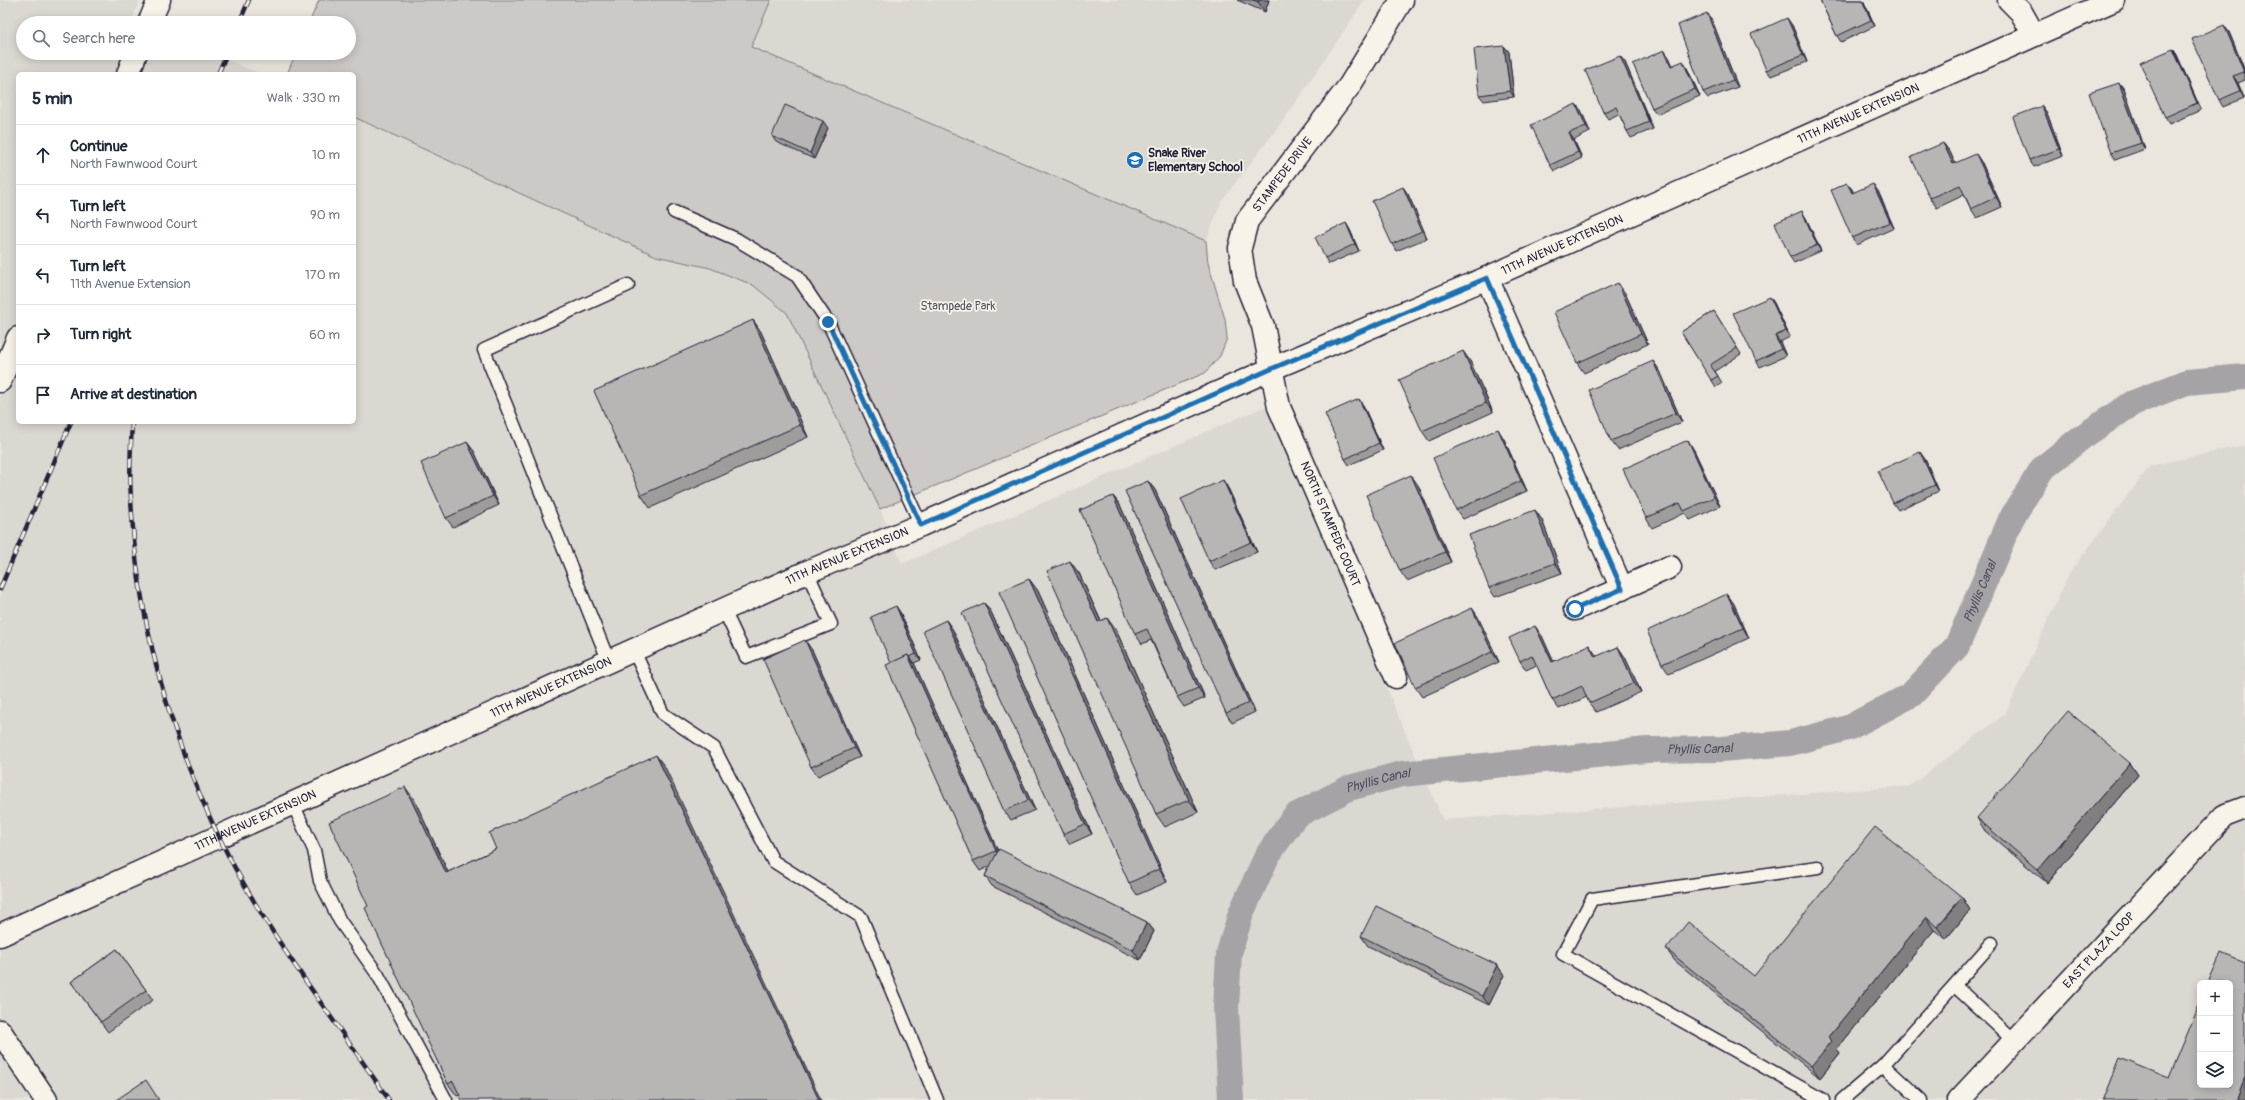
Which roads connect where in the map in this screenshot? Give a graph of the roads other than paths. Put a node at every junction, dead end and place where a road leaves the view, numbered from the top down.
1 (158, 0) edge
2 (1401, 0) edge
3 (2009, 0) edge
4 (2114, 0) edge
5 (152, 16) edge
6 (2034, 35) junction
7 (133, 60) edge
8 (129, 72) edge
9 (674, 212) dead end
10 (1487, 278) junction
11 (628, 285) dead end
12 (16, 343) edge
13 (1271, 369) junction
14 (0, 381) edge
15 (921, 525) junction
16 (1670, 567) dead end
17 (807, 572) junction
18 (1622, 589) junction
19 (1575, 609) dead end
20 (724, 610) junction
21 (634, 651) junction
22 (609, 662) junction
23 (1396, 678) dead end
24 (293, 804) junction
25 (2245, 808) edge
26 (1818, 867) dead end
27 (0, 935) edge
28 (1992, 943) dead end
29 (1955, 986) junction
30 (0, 1031) edge
31 (2014, 1040) junction
32 (1882, 1065) junction
33 (46, 1100) edge
34 (446, 1100) edge
35 (937, 1100) edge
36 (1823, 1100) edge
37 (1842, 1100) edge
38 (1921, 1100) edge
39 (1959, 1100) edge

1 - 5 street
2 - 13 street, STAMPEDE DRIVE
3 - 6 street
4 - 6 street, 11TH AVENUE EXTENSION
6 - 10 street, 11TH AVENUE EXTENSION
7 - 8 street
9 - 15 lane
10 - 13 street, 11TH AVENUE EXTENSION
10 - 18 street
11 - 22 lane
12 - 14 street
13 - 15 street, 11TH AVENUE EXTENSION
13 - 23 street, NORTH STAMPEDE COURT
15 - 17 street, 11TH AVENUE EXTENSION
16 - 18 street
17 - 20 street, 11TH AVENUE EXTENSION
17 - 20 lane
18 - 19 street
20 - 21 street, 11TH AVENUE EXTENSION
21 - 22 street, 11TH AVENUE EXTENSION
21 - 35 lane
22 - 24 street, 11TH AVENUE EXTENSION
24 - 27 street, 11TH AVENUE EXTENSION
24 - 34 lane
25 - 31 street, EAST PLAZA LOOP
26 - 36 lane
28 - 29 lane
29 - 31 lane
29 - 32 lane
30 - 33 street
31 - 39 street, EAST PLAZA LOOP
32 - 37 lane
32 - 38 lane

